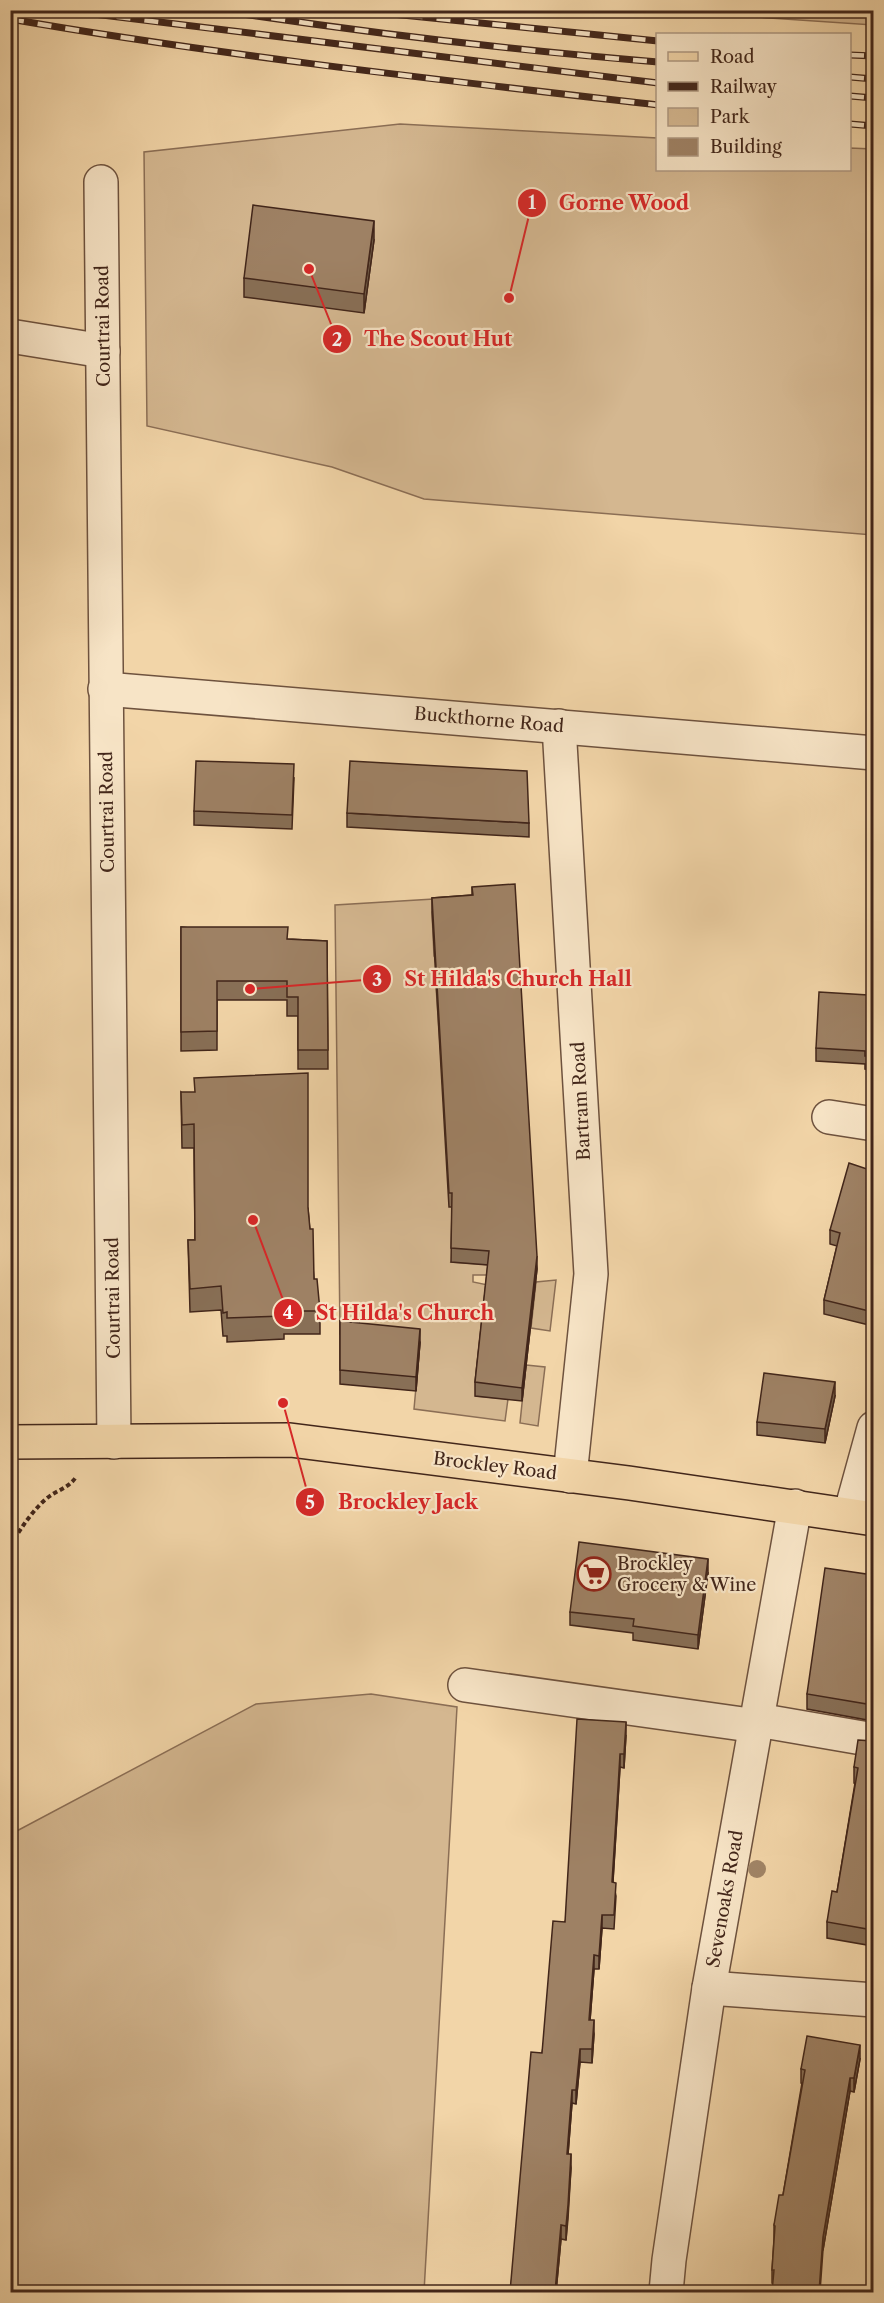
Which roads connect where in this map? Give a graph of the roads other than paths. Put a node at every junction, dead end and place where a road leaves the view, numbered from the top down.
1 (101, 182) dead end
2 (10, 336) edge
3 (103, 351) junction
4 (105, 689) junction
5 (559, 726) junction
6 (873, 753) edge
7 (830, 1117) dead end
8 (873, 1124) edge
9 (873, 1428) edge
10 (10, 1442) edge
11 (100, 1442) junction
12 (570, 1476) junction
13 (795, 1506) junction
14 (862, 1517) edge
15 (465, 1685) dead end
16 (757, 1723) junction
17 (873, 1740) edge
18 (709, 1988) junction
19 (873, 2000) edge
20 (666, 2292) edge

1 - 3 street, Courtrai Road
2 - 3 street
3 - 4 street, Courtrai Road
4 - 5 street, Buckthorne Road
4 - 11 street, Courtrai Road
5 - 6 street, Buckthorne Road
5 - 12 street, Bartram Road
7 - 8 street
9 - 14 street
10 - 11 main road, Brockley Road
11 - 12 main road, Brockley Road
12 - 13 main road, Brockley Road
13 - 14 main road, Brockley Road
13 - 16 street, Sevenoaks Road
15 - 16 street
16 - 17 street
16 - 18 street, Sevenoaks Road
18 - 19 street
18 - 20 street, Sevenoaks Road

